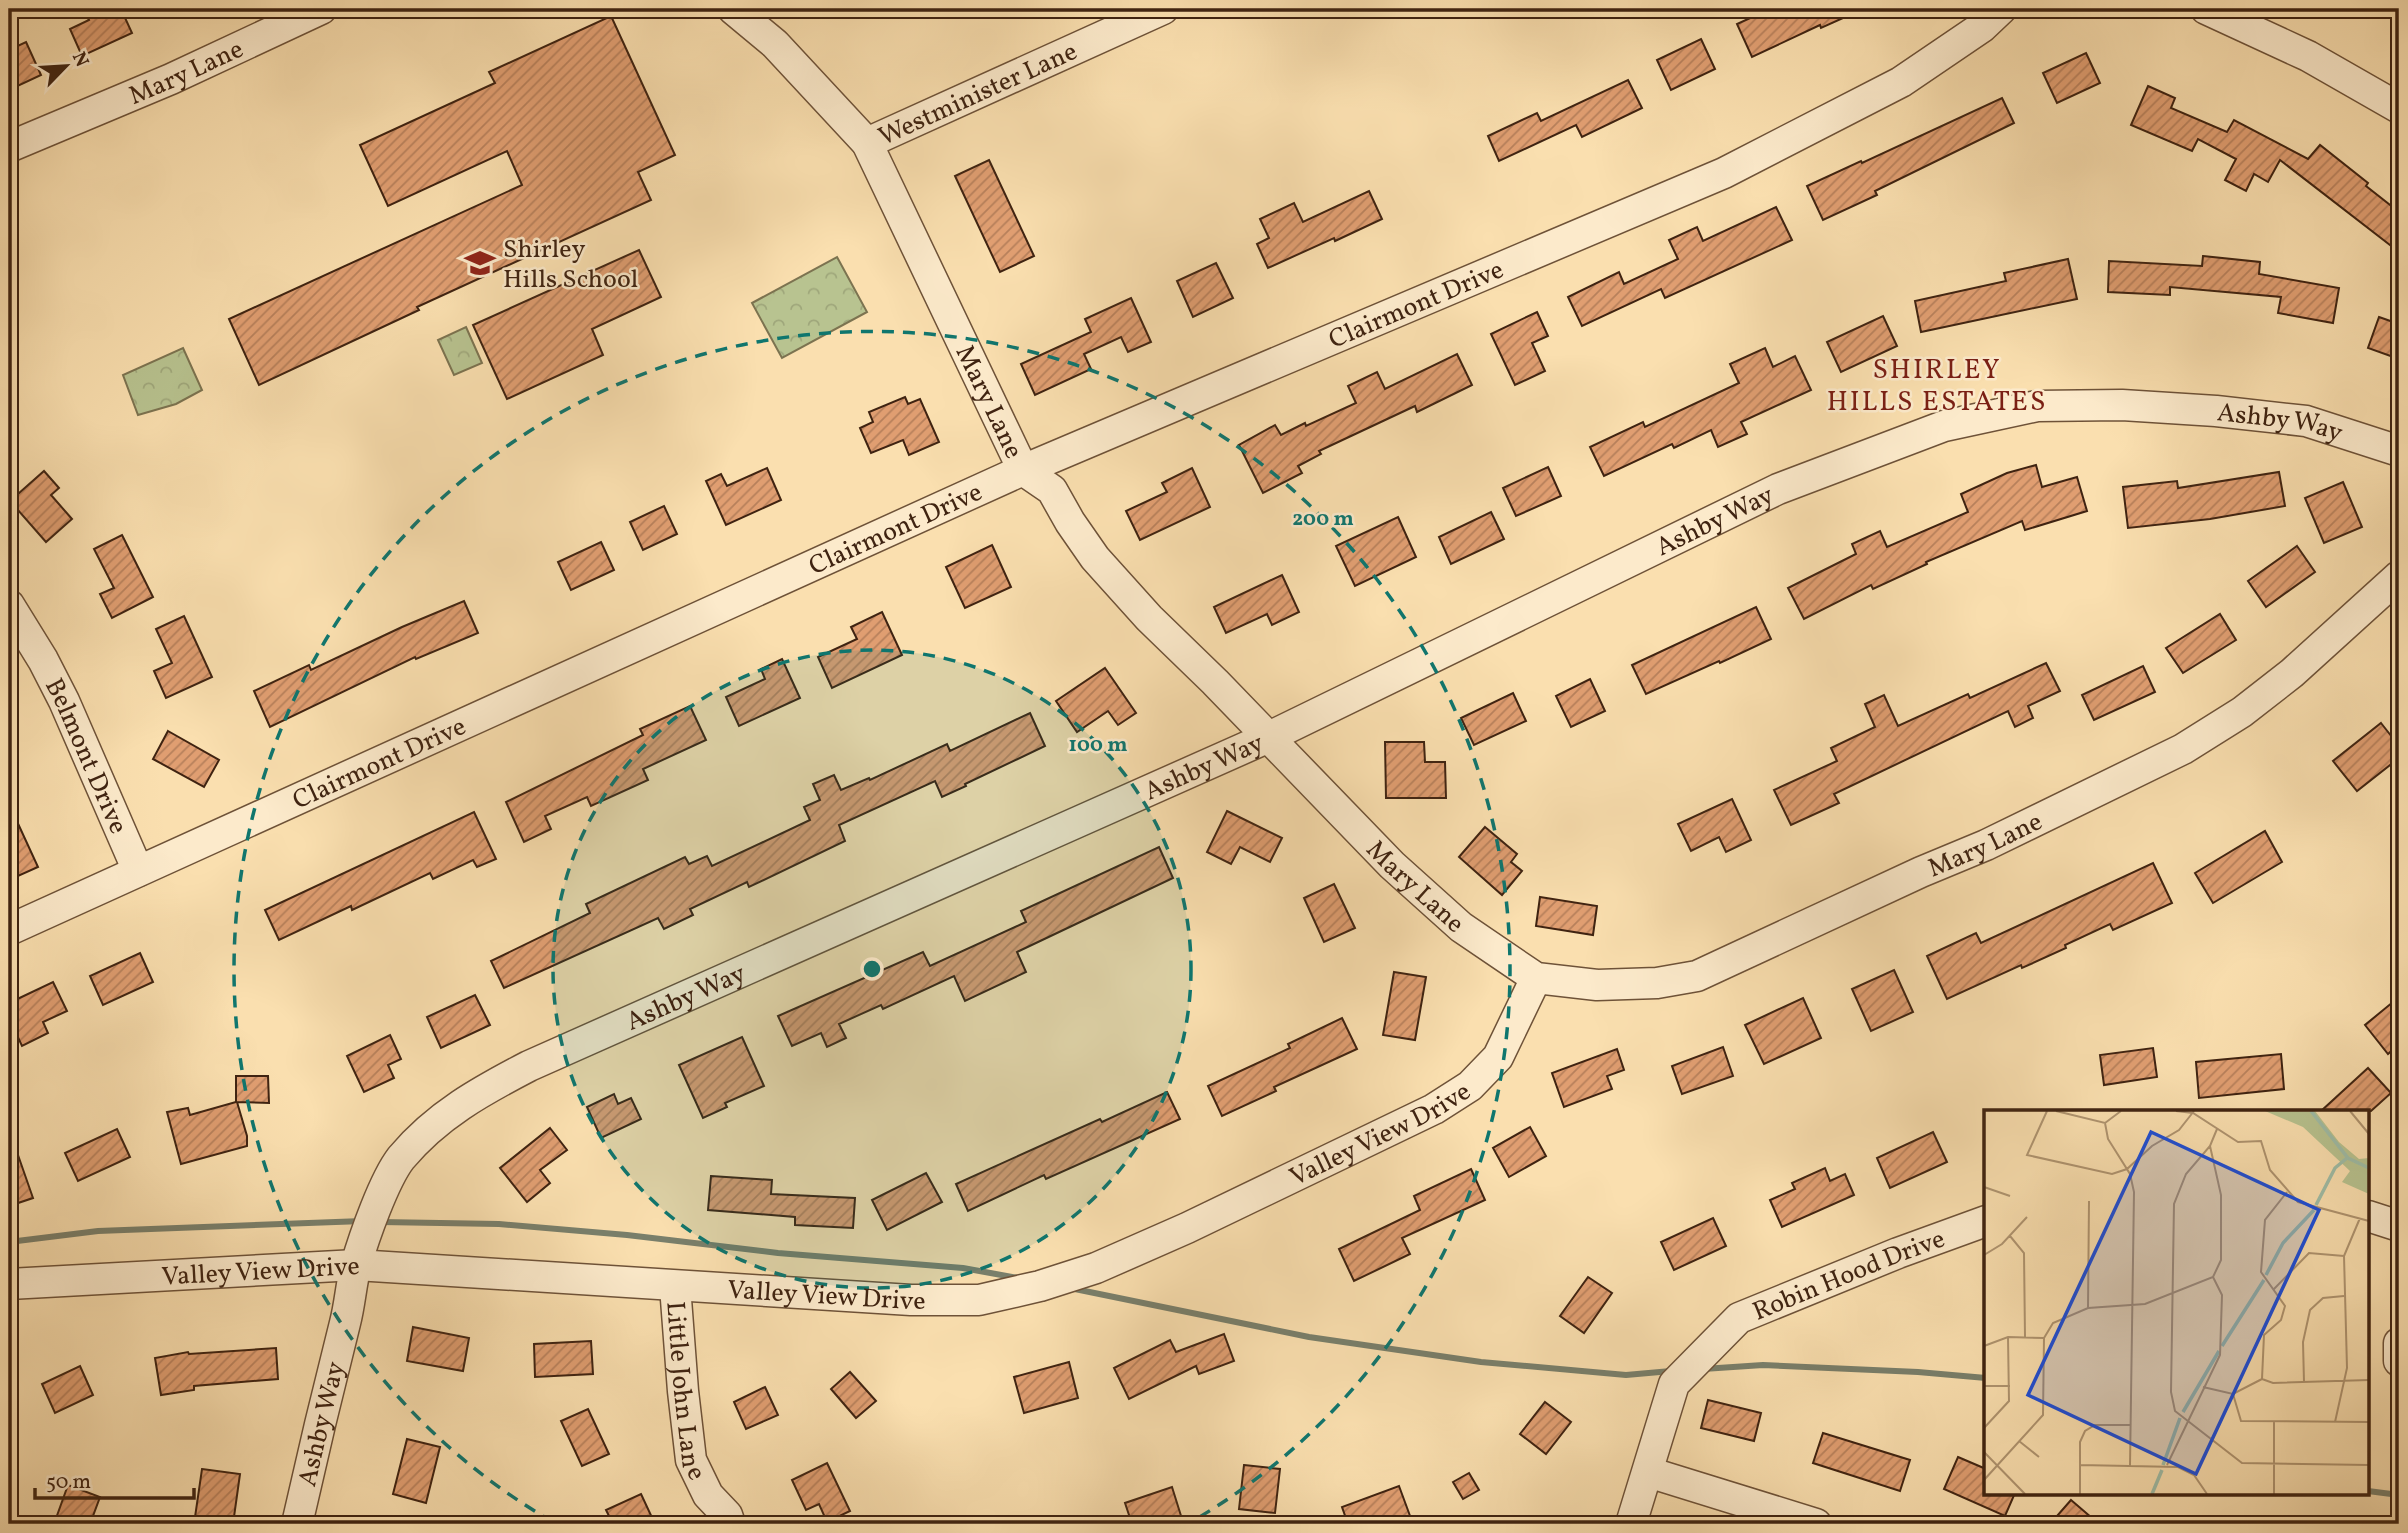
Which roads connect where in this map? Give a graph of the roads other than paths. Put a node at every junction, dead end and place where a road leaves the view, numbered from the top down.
1 (321, 9) edge
2 (733, 9) edge
3 (1163, 9) edge
4 (2001, 9) edge
5 (2206, 9) edge
6 (2399, 108) edge
7 (867, 143) junction
8 (9, 147) edge
9 (2399, 451) edge
10 (1023, 470) junction
11 (2399, 576) edge
12 (9, 605) edge
13 (1269, 737) junction
14 (138, 871) junction
15 (9, 930) edge
16 (1536, 978) junction
17 (2370, 1217) edge
18 (1984, 1222) edge
19 (2399, 1226) edge
20 (356, 1265) junction
21 (9, 1284) edge
22 (675, 1286) junction
23 (2399, 1343) edge
24 (2399, 1361) edge
25 (1648, 1472) junction
26 (297, 1524) edge
27 (730, 1524) edge
28 (1631, 1524) edge
29 (1816, 1524) edge

1 - 8 street, Mary Lane
2 - 7 street, Mary Lane
3 - 7 street, Westminister Lane
4 - 10 street, Clairmont Drive
5 - 6 street
7 - 10 street, Mary Lane
9 - 13 street, Ashby Way
10 - 13 street, Mary Lane
10 - 14 street, Clairmont Drive
11 - 16 street, Mary Lane
12 - 14 street, Belmont Drive
13 - 16 street, Mary Lane
13 - 20 street, Ashby Way
14 - 15 street, Clairmont Drive
16 - 22 street, Valley View Drive
17 - 19 street
18 - 25 street, Robin Hood Drive
20 - 21 street, Valley View Drive
20 - 22 street, Valley View Drive
20 - 26 street, Ashby Way
22 - 27 street, Little John Lane
23 - 24 street
25 - 28 street, Robin Hood Drive
25 - 29 street

